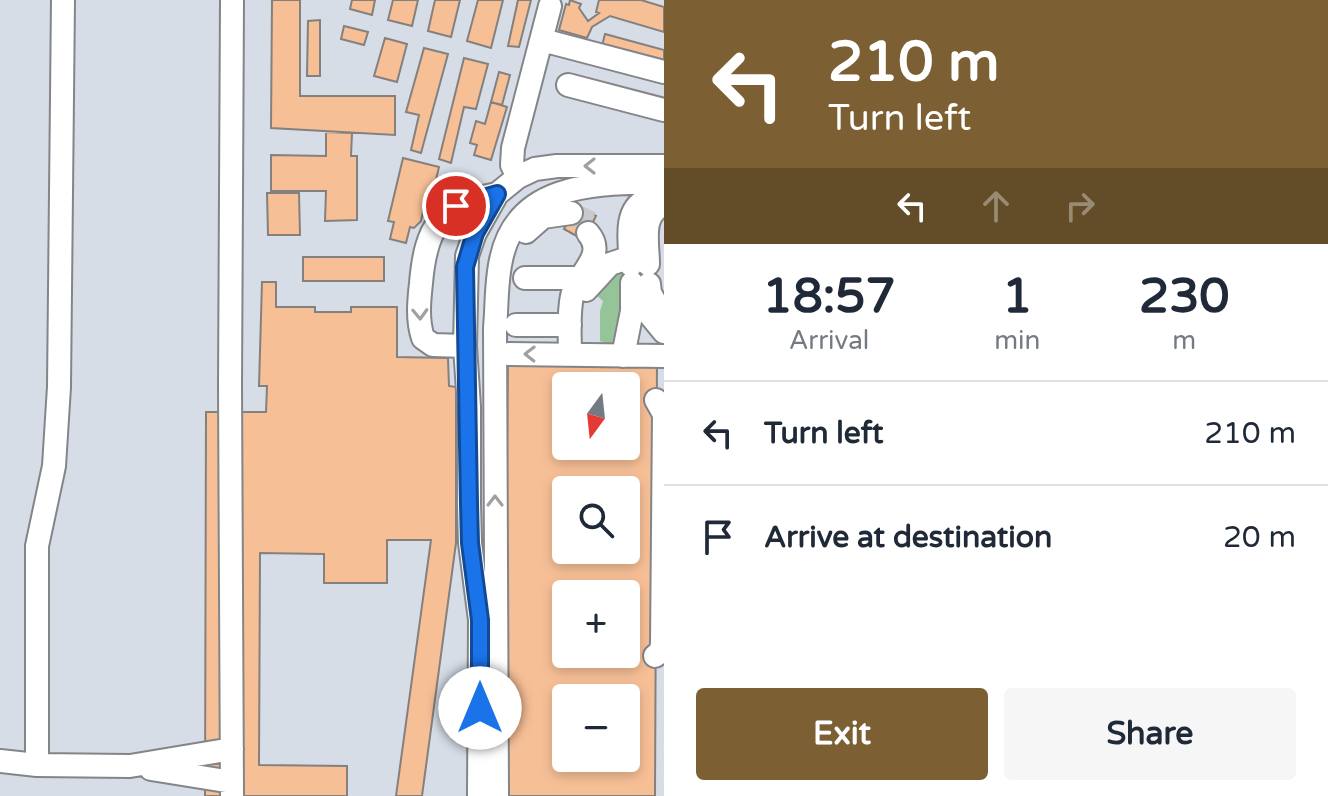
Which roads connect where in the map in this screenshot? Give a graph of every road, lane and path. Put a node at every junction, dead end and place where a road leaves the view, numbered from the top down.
1 (63, 0) edge
2 (242, 0) edge
3 (550, 6) dead end
4 (232, 11) edge
5 (542, 40) junction
6 (664, 72) edge
7 (568, 85) dead end
8 (664, 110) edge
9 (664, 166) edge
10 (518, 177) junction
11 (486, 196) junction
12 (663, 200) edge
13 (566, 216) tunnel mouth
14 (590, 228) dead end
15 (506, 244) junction
16 (645, 271) edge
17 (589, 276) junction
18 (525, 278) dead end
19 (664, 316) edge
20 (516, 325) dead end
21 (570, 325) junction
22 (664, 325) edge
23 (664, 332) edge
24 (465, 346) junction
25 (509, 354) dead end
26 (576, 355) junction
27 (623, 356) junction
28 (664, 356) edge
29 (656, 400) dead end
30 (658, 660) edge
31 (232, 749) junction
32 (0, 761) edge
33 (37, 765) junction
34 (130, 766) junction
35 (232, 789) edge
36 (479, 796) edge
37 (497, 796) edge

1 - 33 street
2 - 4 street
3 - 5 street
4 - 31 street
5 - 6 street
5 - 10 street
7 - 8 street
9 -> 10 street
10 - 11 street
11 - 24 street
11 -> 24 street
12 - 15 street
12 - 16 street
13 - 15 street
14 - 17 street
37 -> 15 street
16 - 17 street
16 - 19 street
16 - 22 street
16 - 23 street
16 - 27 street
17 - 18 street
17 - 21 street
17 - 26 street
20 - 21 street
21 - 26 street
24 - 36 street
26 -> 25 street
26 - 27 street
27 - 28 street
29 - 30 street
31 - 34 street
31 - 35 street
32 - 33 street
33 - 34 street
34 - 35 street

